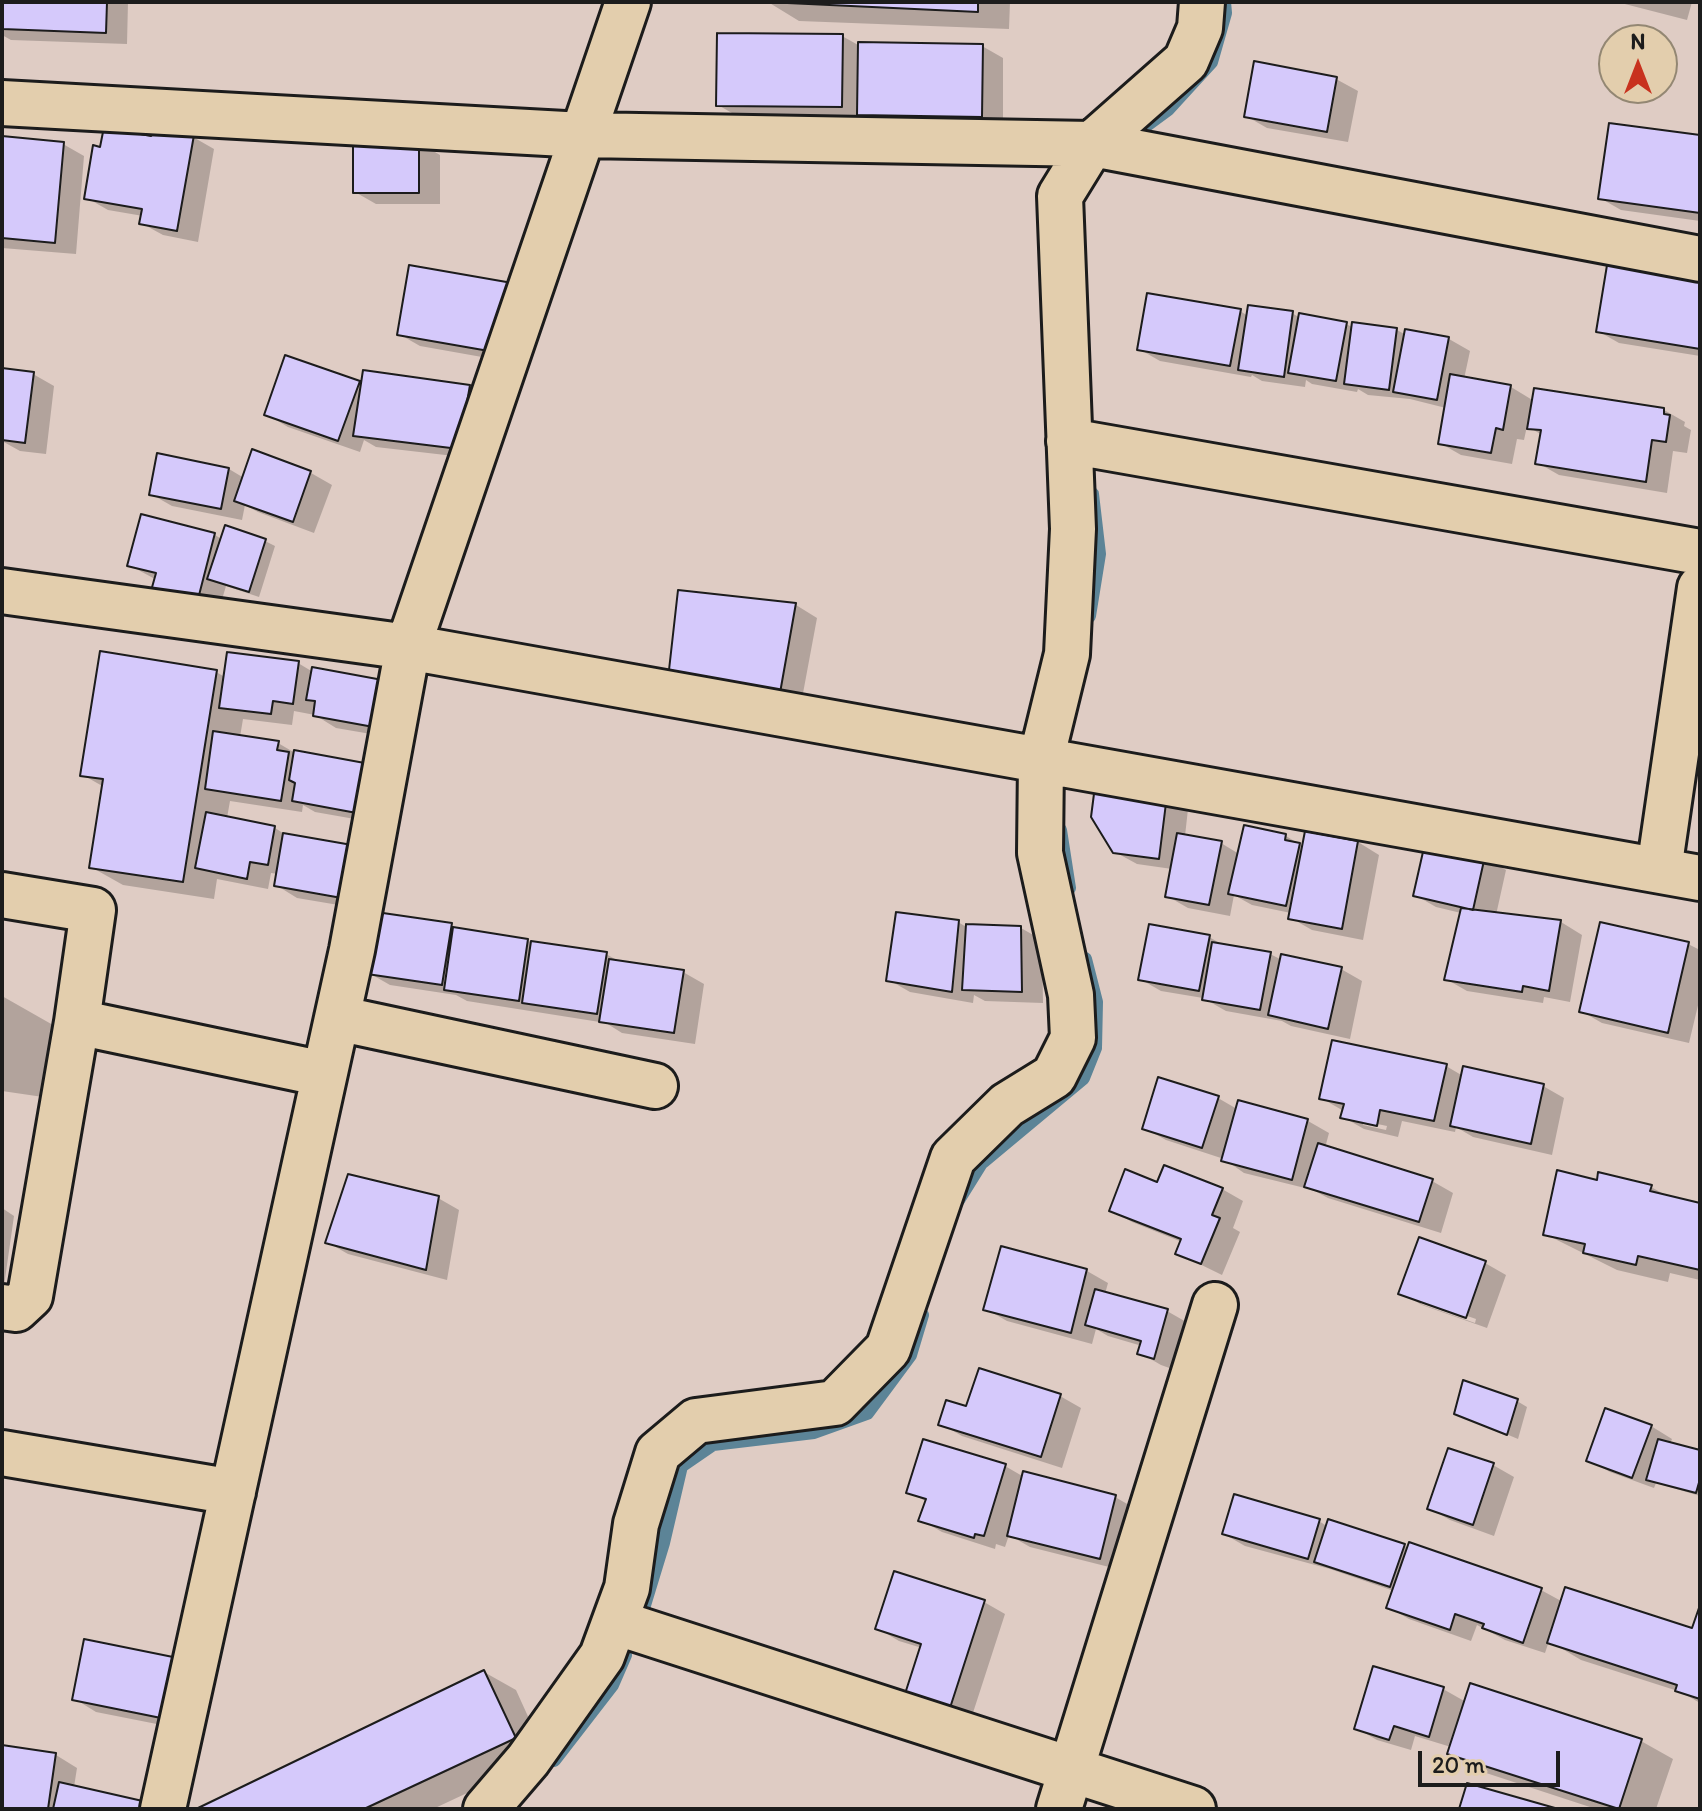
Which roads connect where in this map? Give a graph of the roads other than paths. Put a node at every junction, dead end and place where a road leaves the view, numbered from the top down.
1 (628, 2) edge
2 (1202, 2) edge
3 (2, 103) edge
4 (583, 135) junction
5 (1092, 144) junction
6 (1700, 259) edge
7 (1069, 441) junction
8 (1700, 552) edge
9 (1700, 588) edge
10 (2, 591) edge
11 (408, 647) junction
12 (1041, 760) junction
13 (1680, 874) edge
14 (2, 895) edge
15 (337, 1018) junction
16 (77, 1022) junction
17 (324, 1074) junction
18 (655, 1086) dead end
19 (1215, 1305) dead end
20 (2, 1307) edge
21 (2, 1453) edge
22 (233, 1492) junction
23 (615, 1622) junction
24 (1065, 1790) edge
25 (163, 1809) edge
26 (486, 1809) edge
27 (1193, 1809) edge

1 - 4 street
2 - 5 street
3 - 4 street
4 - 5 street
4 - 11 street
5 - 6 street
5 - 7 street
7 - 8 street
7 - 12 street
9 - 13 street
10 - 11 street
11 - 12 street
11 - 15 street
12 - 13 street
12 - 23 street
14 - 16 street
15 - 17 street
15 - 18 street
16 - 17 street
16 - 20 street
17 - 22 street
19 - 24 street
21 - 22 street
22 - 25 street
23 - 24 street
23 - 26 street
24 - 27 street

